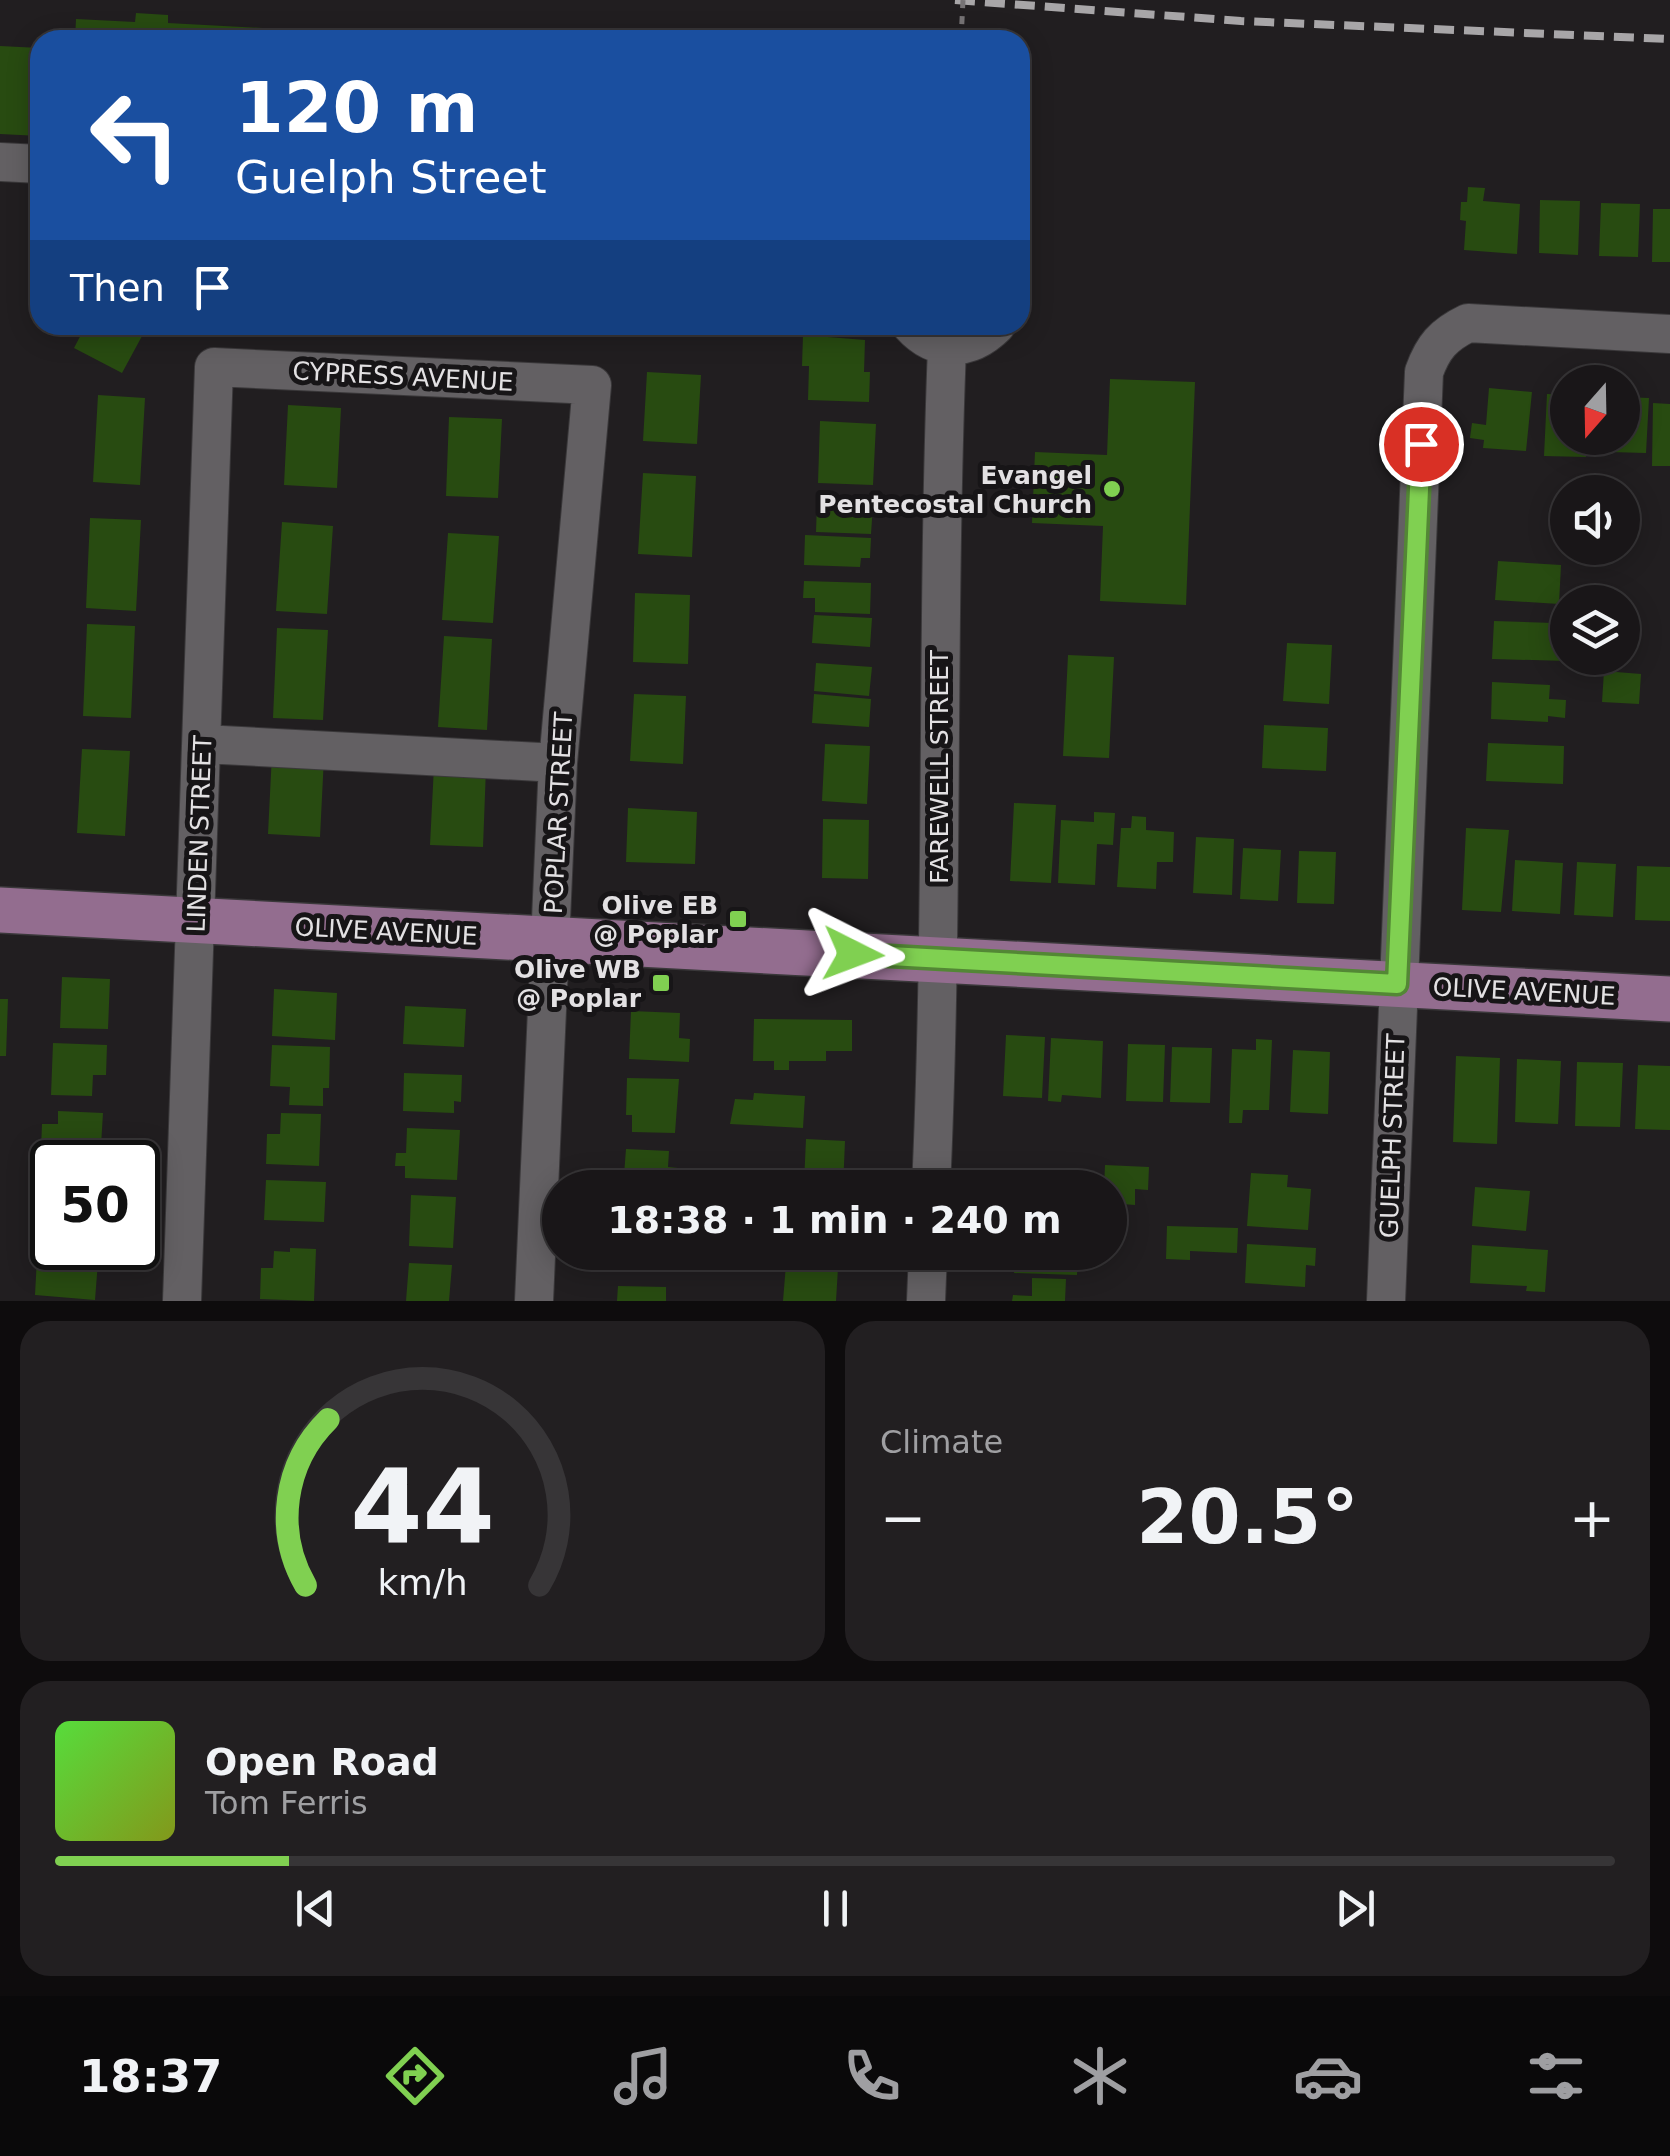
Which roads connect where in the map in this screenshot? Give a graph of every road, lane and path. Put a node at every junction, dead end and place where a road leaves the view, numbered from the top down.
1 (964, 0) edge
2 (962, 30) edge
3 (0, 162) edge
4 (30, 164) edge
5 (1670, 334) edge
6 (922, 335) edge
7 (984, 335) edge
8 (947, 347) junction
9 (214, 367) joint
10 (592, 385) joint
11 (203, 744) junction
12 (558, 763) junction
13 (0, 910) edge
14 (196, 921) junction
15 (550, 940) junction
16 (939, 959) junction
17 (1397, 984) junction
18 (1670, 998) edge
19 (932, 1170) edge
20 (927, 1270) edge
21 (182, 1301) edge
22 (534, 1301) edge
23 (926, 1301) edge
24 (1386, 1301) edge

1 - 2 path, bridge
3 - 4 street
5 - 17 street, GUELPH STREET
6 - 8 street
7 - 8 street
8 - 16 street, FAREWELL STREET
9 - 10 street, CYPRESS AVENUE
9 - 11 street, LINDEN STREET
10 - 12 street, POPLAR STREET
11 - 12 street
11 - 14 street, LINDEN STREET
12 - 15 street, POPLAR STREET
13 - 14 main road, OLIVE AVENUE
14 - 15 main road, OLIVE AVENUE
14 - 21 street, LINDEN STREET
15 - 16 main road, OLIVE AVENUE
15 - 22 street, POPLAR STREET
16 - 17 main road, OLIVE AVENUE
16 - 19 street, FAREWELL STREET
17 - 18 main road, OLIVE AVENUE
17 - 24 street, GUELPH STREET
20 - 23 street

